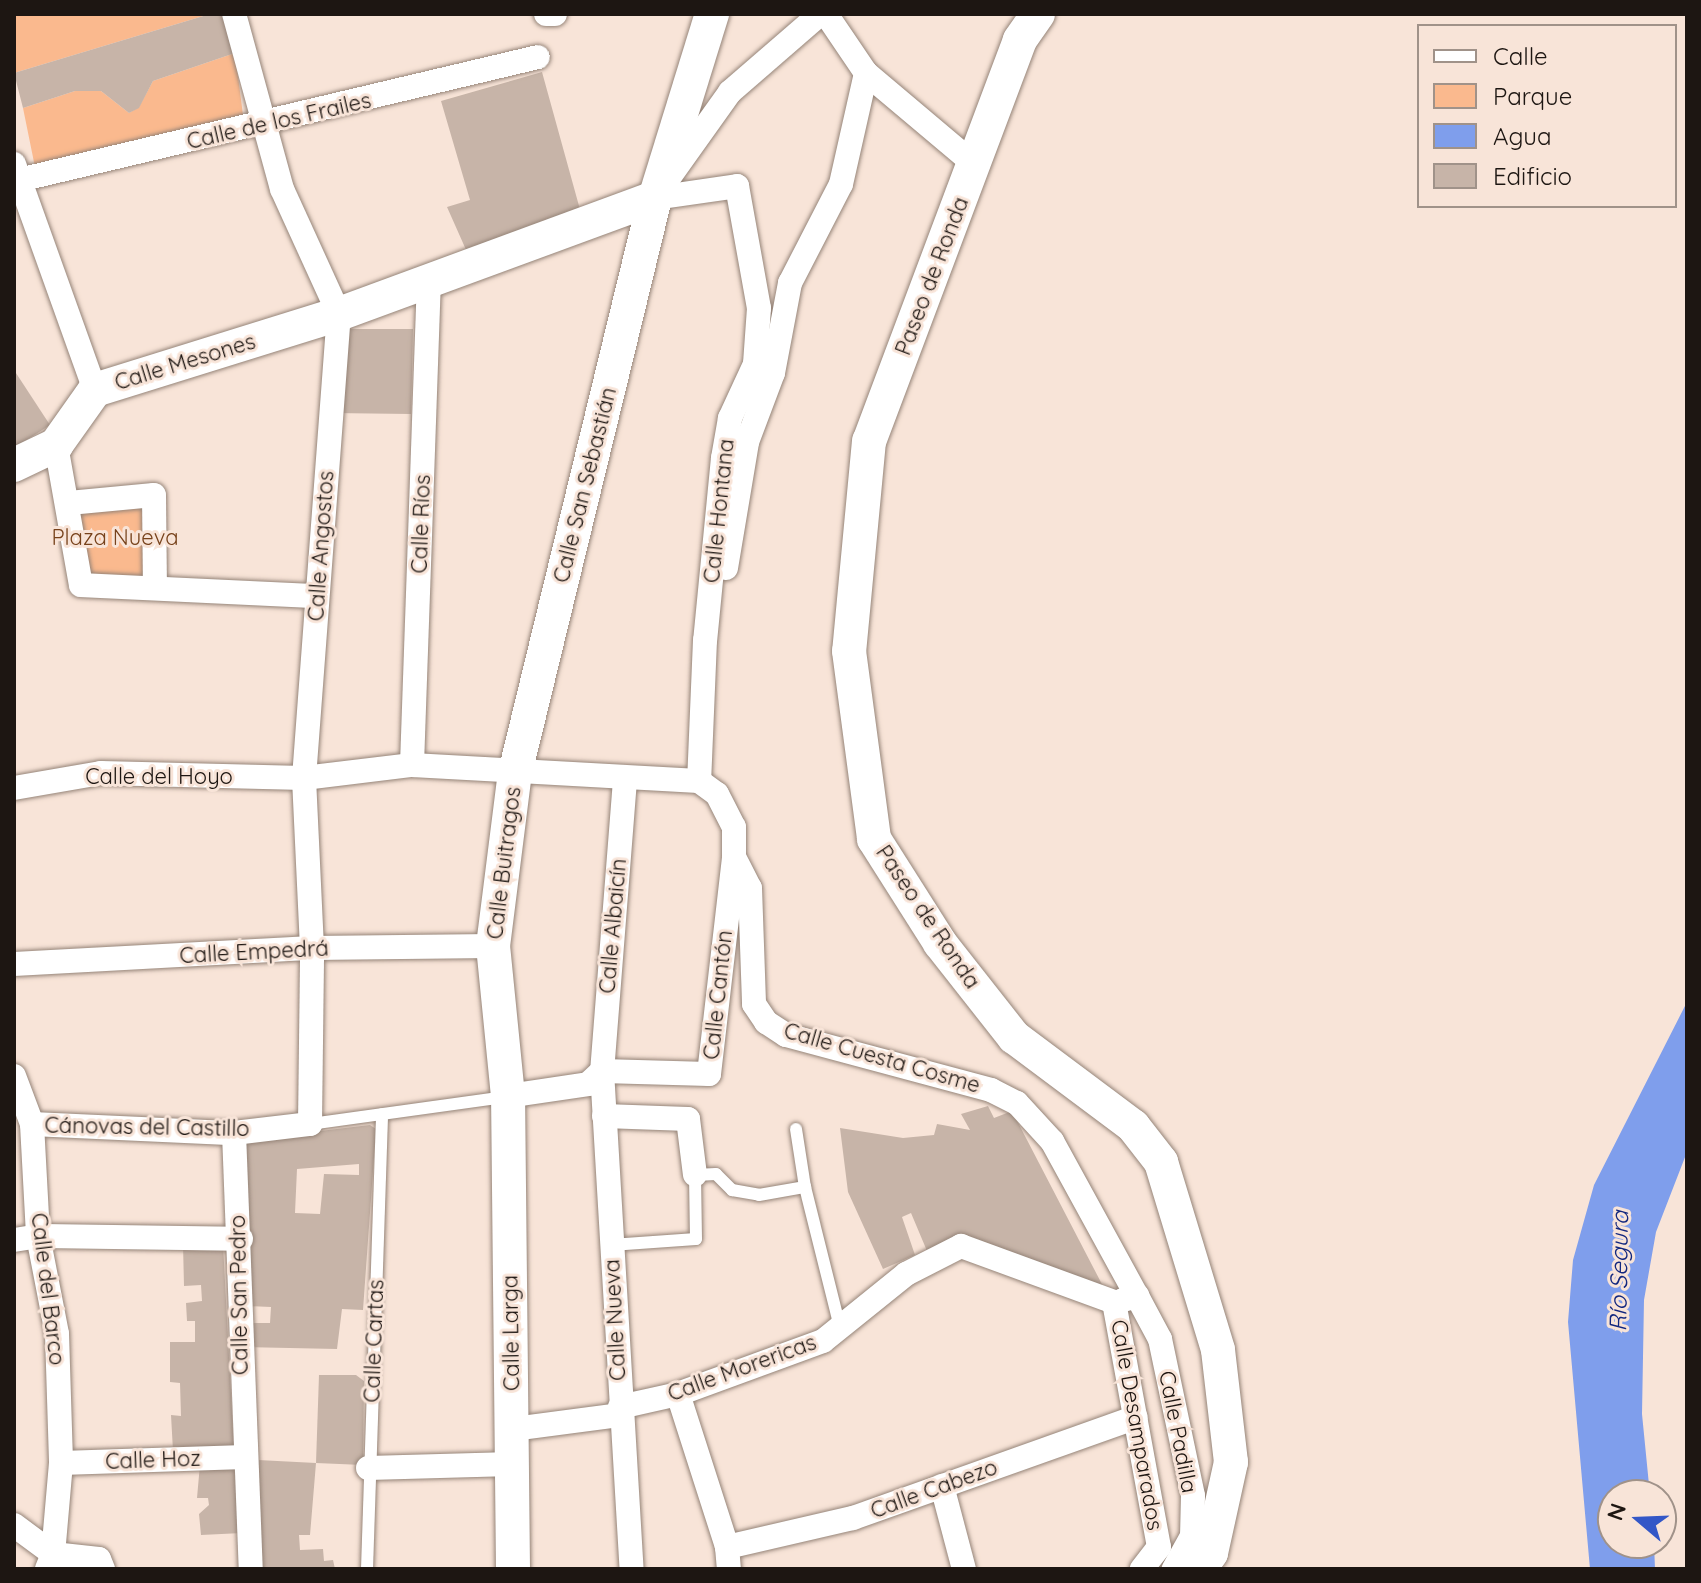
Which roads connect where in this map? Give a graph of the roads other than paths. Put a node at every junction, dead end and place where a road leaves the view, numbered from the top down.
1 (234, 14) edge
2 (546, 14) edge
3 (555, 14) edge
4 (712, 14) edge
5 (823, 14) edge
6 (1038, 14) edge
7 (538, 57) dead end
8 (866, 73) junction
9 (266, 125) junction
10 (974, 164) junction
11 (16, 172) edge
12 (655, 198) junction
13 (429, 283) junction
14 (339, 314) junction
15 (95, 390) junction
16 (56, 445) junction
17 (14, 465) edge
18 (69, 503) junction
19 (155, 588) junction
20 (317, 596) junction
21 (705, 640) junction
22 (412, 765) junction
23 (515, 773) junction
24 (304, 778) junction
25 (625, 780) junction
26 (699, 781) junction
27 (14, 788) edge
28 (734, 857) junction
29 (493, 946) junction
30 (312, 948) junction
31 (14, 964) edge
32 (602, 1071) junction
33 (14, 1076) edge
34 (508, 1096) junction
35 (1017, 1103) joint
36 (382, 1114) junction
37 (604, 1116) junction
38 (32, 1124) junction
39 (310, 1124) junction
40 (796, 1129) dead end
41 (234, 1133) junction
42 (695, 1175) junction
43 (805, 1187) junction
44 (38, 1236) junction
45 (241, 1239) junction
46 (14, 1240) edge
47 (611, 1245) junction
48 (1126, 1299) junction
49 (840, 1327) junction
50 (678, 1394) junction
51 (620, 1411) junction
52 (1136, 1417) junction
53 (513, 1429) junction
54 (245, 1457) junction
55 (61, 1463) junction
56 (512, 1464) junction
57 (368, 1468) junction
58 (942, 1486) junction
59 (14, 1525) edge
60 (728, 1558) edge
61 (45, 1564) edge
62 (103, 1569) edge
63 (251, 1569) edge
64 (367, 1569) edge
65 (513, 1569) edge
66 (632, 1569) edge
67 (964, 1569) edge
68 (1142, 1569) edge
69 (1174, 1569) edge
70 (1200, 1569) edge

1 - 9 street
2 - 3 street
4 - 12 main road, Calle San Sebastián
5 - 8 street
5 - 12 street
6 - 10 main road, Paseo de Ronda
7 - 9 street, Calle de los Frailes
8 - 10 street
8 - 21 street
9 - 11 street, Calle de los Frailes
9 - 14 street
10 - 70 main road, Paseo de Ronda
11 - 15 street
12 - 13 main road, Calle Mesones
12 - 21 street, Calle Hontana
12 - 23 main road, Calle San Sebastián
13 - 14 main road, Calle Mesones
13 - 22 street, Calle Ríos
14 - 15 main road, Calle Mesones
14 - 20 street, Calle Angostos
15 - 16 main road, Calle Mesones
16 - 17 main road, Calle Mesones
16 - 18 street
18 - 19 street
18 - 19 street
19 - 20 street
20 - 24 street, Calle Angostos
21 - 26 street, Calle Hontana
22 - 23 street, Calle del Hoyo
22 - 24 street, Calle del Hoyo
23 - 25 street, Calle del Hoyo
23 - 29 main road, Calle Buitragos
24 - 27 street, Calle del Hoyo
24 - 30 street, Calle Angostos
25 - 26 street, Calle del Hoyo
25 - 32 street, Calle Albaicín
26 - 28 street, Calle Cuesta Cosme
28 - 32 street, Calle Cantón
28 - 35 street, Calle Cuesta Cosme
29 - 30 street, Calle Empedrá
29 - 34 main road, Calle Buitragos
30 - 31 street, Calle Empedrá
30 - 39 street, Calle Angostos
32 - 34 street
32 - 37 street, Calle Nueva
33 - 38 street, Calle del Barco
34 - 36 lane
34 - 53 main road, Calle Larga
35 - 48 street, Calle Padilla
36 - 39 lane
36 - 57 lane, Calle Cartas
37 - 42 street
37 - 47 street, Calle Nueva
38 - 41 street, Cánovas del Castillo
38 - 44 street, Calle del Barco
39 - 41 street, Cánovas del Castillo
40 - 43 lane
41 - 45 street, Calle San Pedro
42 - 43 lane
42 - 47 lane
43 - 49 lane
44 - 45 street
44 - 46 street
44 - 55 street, Calle del Barco
45 - 54 street, Calle San Pedro
47 - 51 street, Calle Nueva
48 - 49 street, Calle Morericas
48 - 52 street, Calle Desamparados
48 - 69 street, Calle Padilla
49 - 50 street, Calle Morericas
50 - 51 street, Calle Morericas
50 - 60 street
51 - 53 street, Calle Morericas
51 - 66 street, Calle Nueva
52 - 58 street, Calle Cabezo
52 - 68 street, Calle Desamparados
53 - 56 main road, Calle Larga
54 - 55 street, Calle Hoz
54 - 63 street, Calle San Pedro
55 - 61 street, Calle del Barco
56 - 57 street
56 - 65 main road, Calle Larga
57 - 64 lane, Calle Cartas
58 - 60 street, Calle Cabezo
58 - 67 street
59 - 61 street
61 - 62 street

